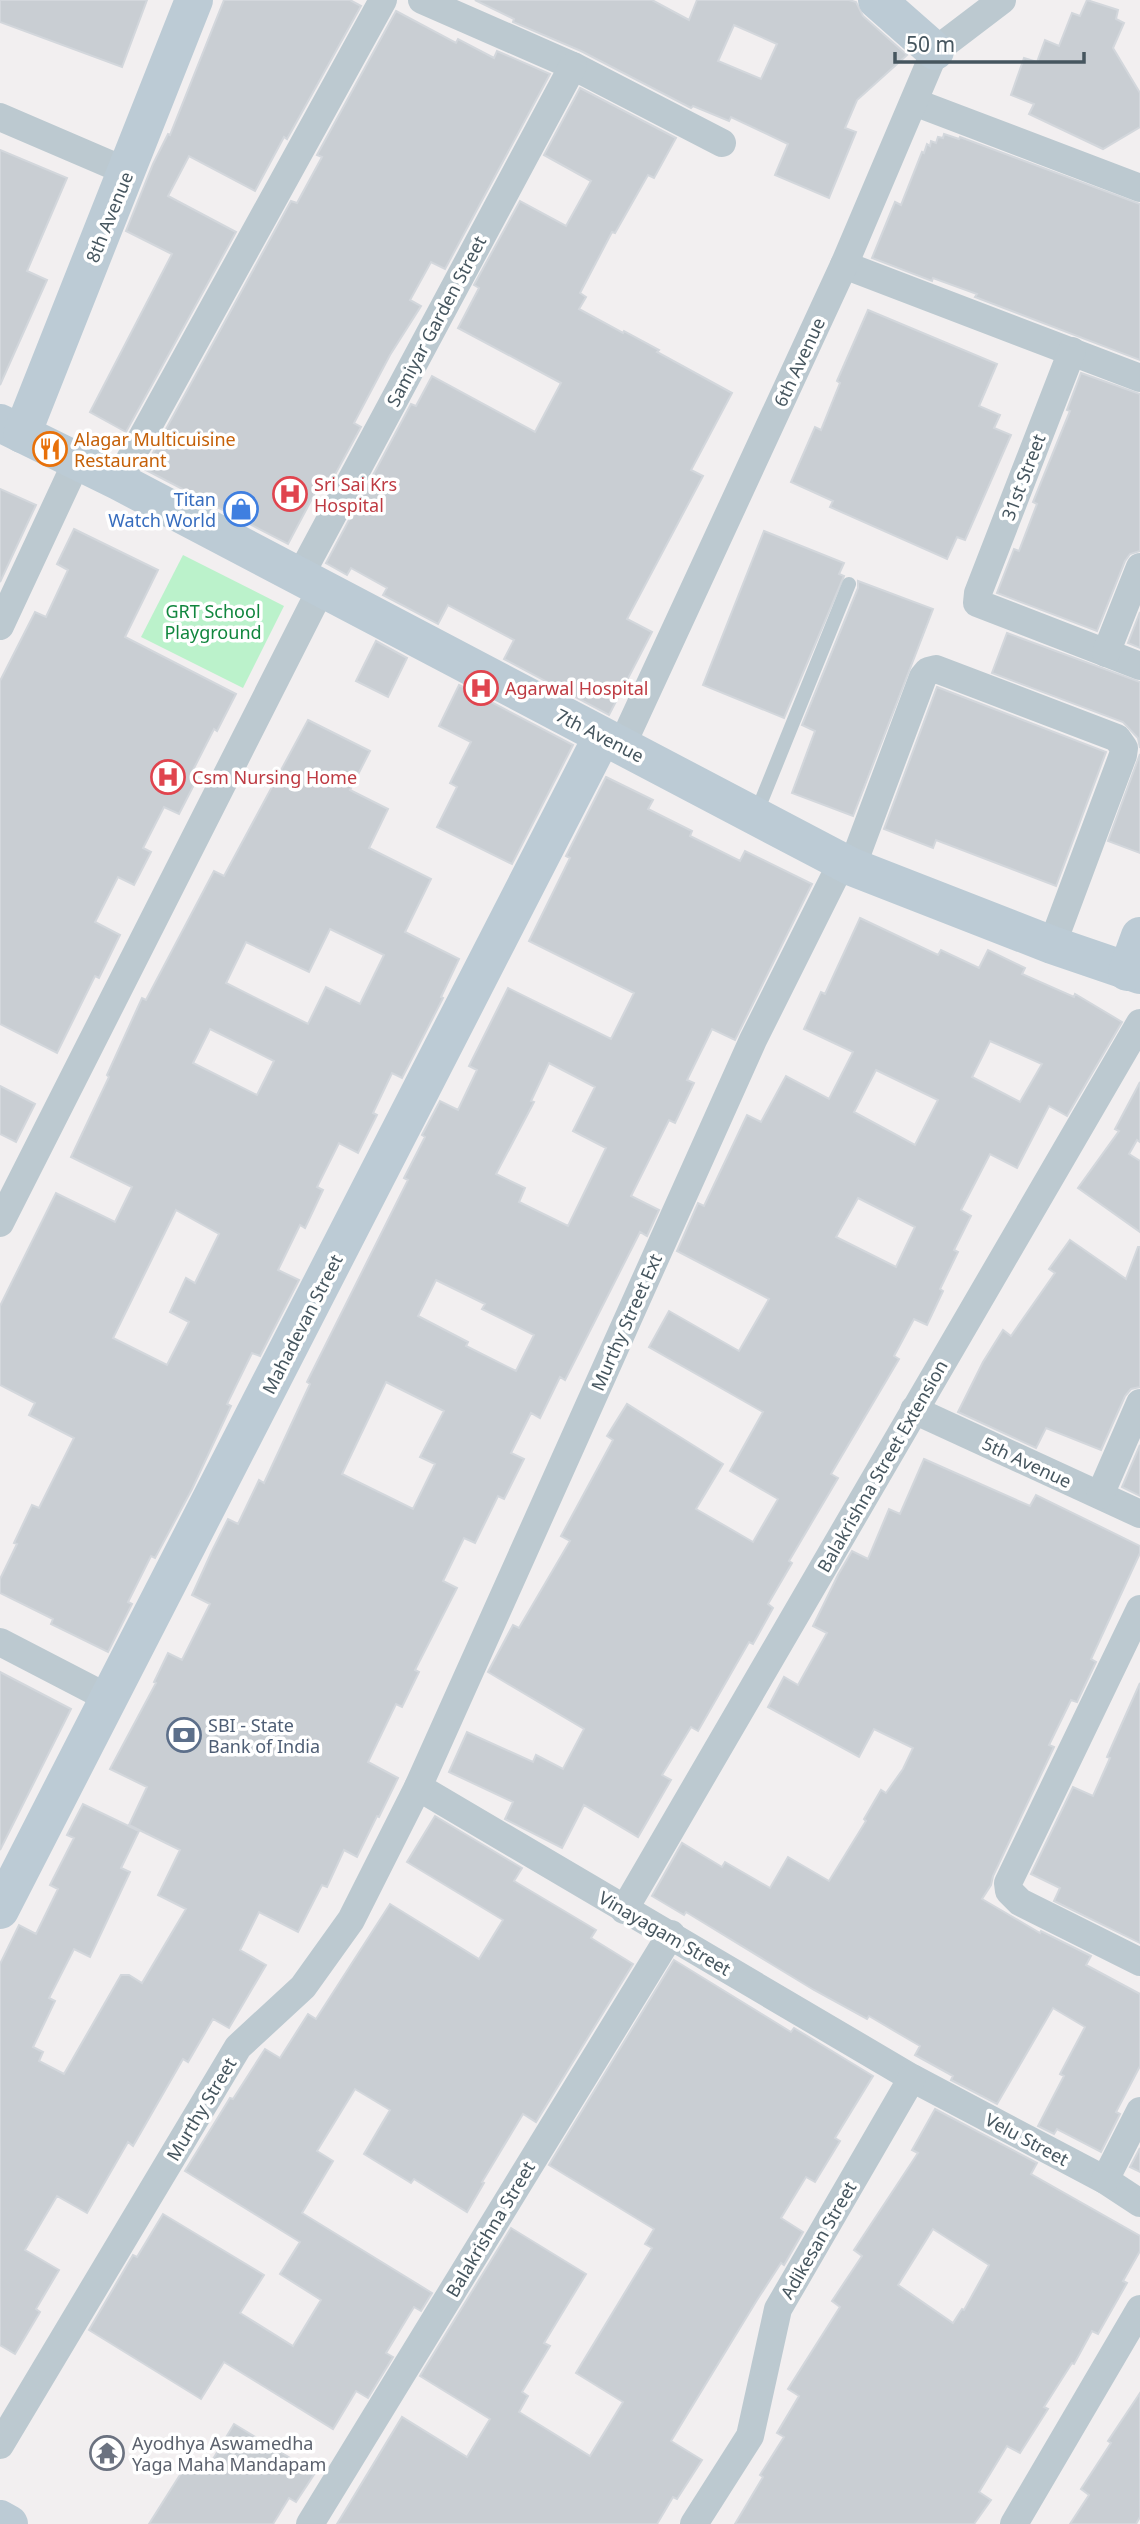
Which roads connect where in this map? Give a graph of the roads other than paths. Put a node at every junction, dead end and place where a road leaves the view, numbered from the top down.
1 (194, 0) edge
2 (383, 0) edge
3 (422, 0) edge
4 (877, 0) edge
5 (1002, 0) edge
6 (935, 51) junction
7 (573, 66) junction
8 (914, 102) junction
9 (0, 117) edge
10 (722, 143) dead end
11 (128, 172) junction
12 (1140, 188) edge
13 (844, 265) junction
14 (1072, 351) junction
15 (1140, 378) edge
16 (11, 428) edge
17 (77, 461) junction
18 (118, 481) junction
19 (1140, 567) edge
20 (311, 583) junction
21 (849, 584) dead end
22 (0, 626) edge
23 (1106, 653) junction
24 (1140, 666) edge
25 (612, 742) junction
26 (755, 816) junction
27 (847, 864) junction
28 (1140, 936) edge
29 (1052, 945) junction
30 (1133, 973) edge
31 (1140, 1023) edge
32 (0, 1223) edge
33 (1140, 1403) edge
34 (914, 1410) junction
35 (1100, 1495) junction
36 (1140, 1514) edge
37 (1140, 1609) edge
38 (0, 1642) edge
39 (110, 1699) junction
40 (418, 1787) junction
41 (2, 1903) edge
42 (624, 1910) junction
43 (671, 1934) junction
44 (1140, 1962) edge
45 (912, 2078) junction
46 (1140, 2110) edge
47 (1105, 2180) junction
48 (1140, 2203) edge
49 (1140, 2309) edge
50 (0, 2445) edge
51 (0, 2519) edge
52 (9, 2524) edge
53 (310, 2524) edge
54 (694, 2524) edge
55 (1014, 2524) edge

1 - 11 street, 8th Avenue
2 - 18 street
3 - 7 street
4 - 6 street
5 - 6 street
6 - 8 street, 6th Avenue
7 - 10 street
7 - 20 street, Samiyar Garden Street
8 - 12 street
8 - 13 street, 6th Avenue
9 - 11 street
11 - 16 street, 8th Avenue
13 - 14 street
13 - 25 street, 6th Avenue
14 - 15 street
14 - 23 street, 31st Street
16 - 17 street, 7th Avenue
17 - 18 street, 7th Avenue
17 - 22 street
18 - 20 street, 7th Avenue
19 - 23 street
20 - 25 street, 7th Avenue
20 - 32 street, Samiyar Garden Street
21 - 26 lane
23 - 24 street
25 - 26 street, 7th Avenue
25 - 39 street, Mahadevan Street
26 - 27 street, 7th Avenue
27 - 29 street, 7th Avenue
27 - 29 street, Murthy Street Ext
27 - 40 street, Murthy Street Ext
28 - 30 street
29 - 30 street, 7th Avenue
31 - 34 street, Balakrishna Street Extension
33 - 35 street
34 - 35 street, 5th Avenue
34 - 42 street, Balakrishna Street Extension
35 - 36 street, 5th Avenue
37 - 44 street
38 - 39 street
39 - 41 street, Mahadevan Street
40 - 42 street, Vinayagam Street
40 - 50 street, Murthy Street
42 - 43 street, Vinayagam Street
43 - 45 street, Vinayagam Street
43 - 53 street, Balakrishna Street
45 - 47 street, Velu Street
45 - 54 street, Adikesan Street
46 - 47 street
47 - 48 street, Velu Street
49 - 55 street
51 - 52 street

